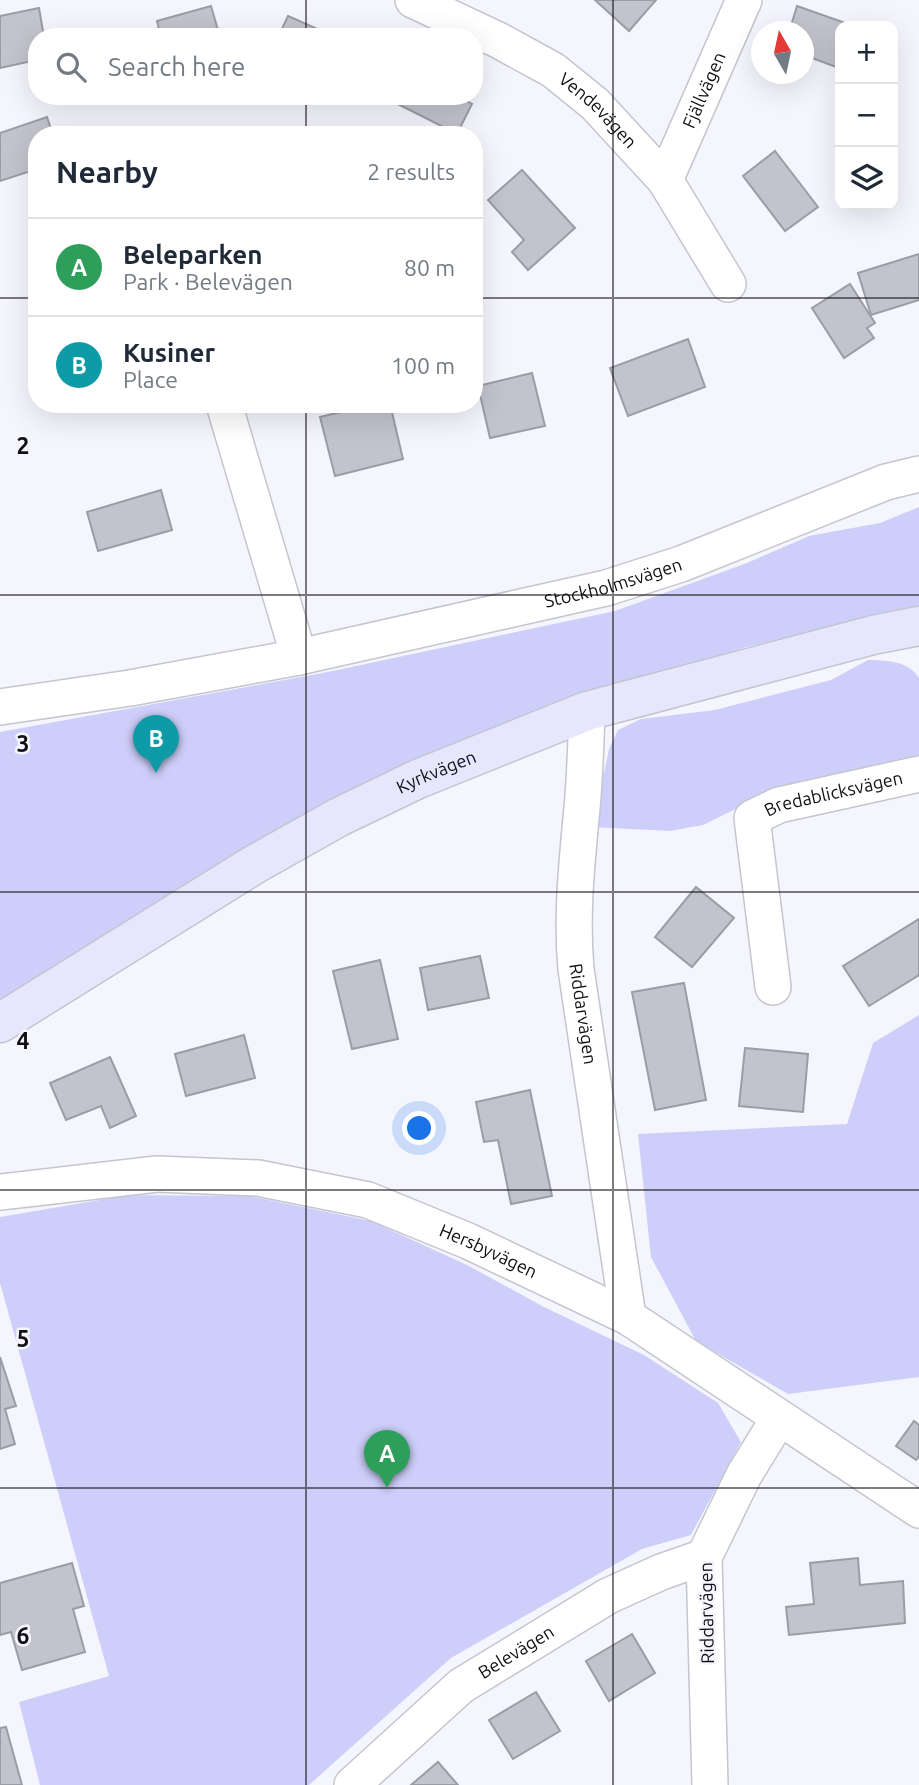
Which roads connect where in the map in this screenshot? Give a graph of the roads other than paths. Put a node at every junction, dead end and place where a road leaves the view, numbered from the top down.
1 (412, 0) edge
2 (744, 0) edge
3 (472, 28) edge
4 (483, 33) edge
5 (664, 180) junction
6 (728, 284) dead end
7 (227, 413) edge
8 (919, 474) edge
9 (919, 626) edge
10 (299, 657) junction
11 (0, 707) edge
12 (587, 711) junction
13 (919, 775) edge
14 (773, 987) dead end
15 (0, 1023) edge
16 (0, 1192) edge
17 (628, 1317) junction
18 (779, 1418) junction
19 (919, 1510) edge
20 (704, 1557) junction
21 (352, 1785) edge
22 (710, 1785) edge

1 - 3 street, Vendevägen
2 - 5 street, Fjällvägen
4 - 5 street, Vendevägen
5 - 6 street, Vendevägen
7 - 10 street
8 - 10 street, Stockholmsvägen
9 - 12 street, Kyrkvägen
10 - 11 street, Stockholmsvägen
12 - 15 street, Kyrkvägen
12 - 17 street, Riddarvägen
13 - 14 street, Bredablicksvägen
16 - 17 street, Hersbyvägen
17 - 18 street, Hersbyvägen
18 - 19 street, Hersbyvägen
18 - 20 street, Riddarvägen
20 - 21 street, Belevägen
20 - 22 street, Riddarvägen

